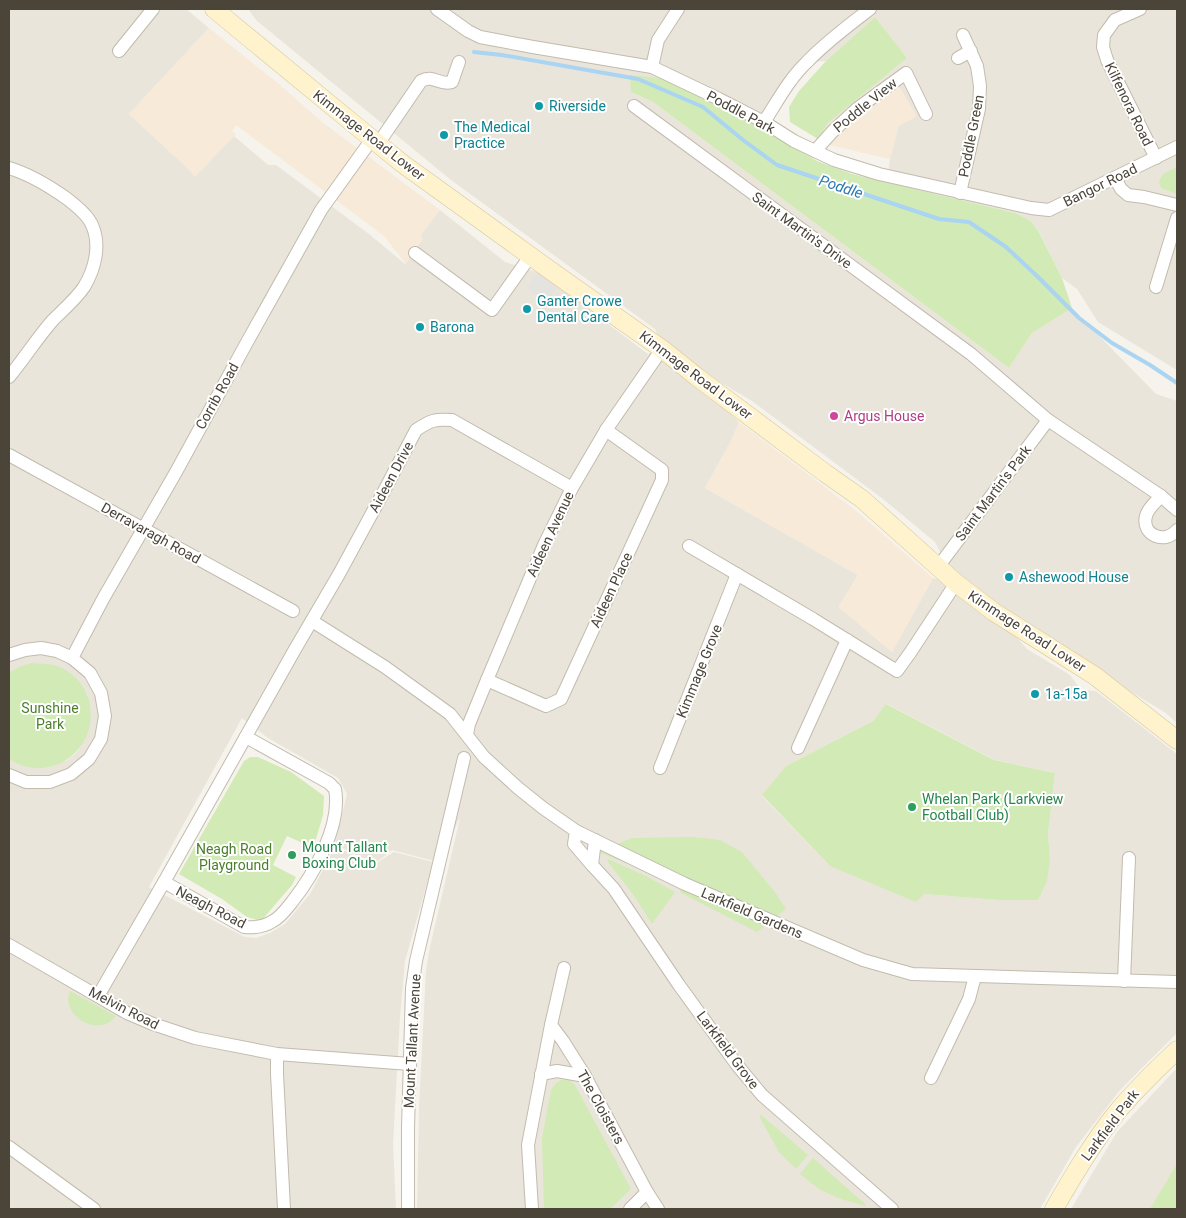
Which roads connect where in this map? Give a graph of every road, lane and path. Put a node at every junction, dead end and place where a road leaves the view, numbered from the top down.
1 (153, 9) edge
2 (214, 9) edge
3 (437, 9) edge
4 (678, 9) edge
5 (870, 9) edge
6 (1140, 9) edge
7 (963, 34) dead end
8 (119, 51) dead end
9 (971, 51) junction
10 (958, 58) dead end
11 (459, 62) dead end
12 (652, 67) junction
13 (634, 106) dead end
14 (926, 114) dead end
15 (764, 122) junction
16 (375, 142) junction
17 (1177, 147) edge
18 (815, 151) junction
19 (1156, 158) junction
20 (9, 168) edge
21 (1115, 178) junction
22 (960, 193) junction
23 (1177, 205) edge
24 (1049, 210) joint
25 (1177, 218) edge
26 (415, 253) dead end
27 (531, 255) junction
28 (1156, 288) dead end
29 (662, 349) junction
30 (9, 377) edge
31 (1048, 420) junction
32 (606, 430) junction
33 (9, 454) edge
34 (572, 488) junction
35 (1160, 496) junction
36 (1177, 510) edge
37 (143, 528) junction
38 (1177, 530) edge
39 (689, 546) dead end
40 (938, 567) junction
41 (339, 574) joint
42 (737, 574) junction
43 (956, 583) junction
44 (293, 612) dead end
45 (312, 621) junction
46 (846, 640) junction
47 (9, 655) edge
48 (72, 658) junction
49 (487, 680) junction
50 (467, 734) junction
51 (246, 738) junction
52 (1177, 740) edge
53 (798, 748) dead end
54 (464, 758) dead end
55 (660, 768) dead end
56 (9, 776) edge
57 (576, 831) junction
58 (595, 840) junction
59 (1129, 858) dead end
60 (592, 865) junction
61 (164, 882) junction
62 (9, 945) edge
63 (564, 968) dead end
64 (975, 976) junction
65 (1124, 981) junction
66 (1177, 982) edge
67 (98, 996) junction
68 (551, 1025) junction
69 (1177, 1050) edge
70 (277, 1054) junction
71 (410, 1064) junction
72 (541, 1074) junction
73 (585, 1076) junction
74 (931, 1078) dead end
75 (9, 1146) edge
76 (647, 1192) junction
77 (94, 1209) edge
78 (284, 1209) edge
79 (408, 1209) edge
80 (532, 1209) edge
81 (630, 1209) edge
82 (658, 1209) edge
83 (892, 1209) edge
84 (1054, 1209) edge

1 - 8 street
2 - 16 main road, Kimmage Road Lower
3 - 12 street, Poddle Park
4 - 12 street
5 - 15 street
6 - 19 street, Kilfenora Road
7 - 9 street, Poddle Green
9 - 10 street
9 - 22 street, Poddle Green
11 - 16 street, Corrib Road
12 - 15 street, Poddle Park
13 - 31 street, Saint Martin's Drive
14 - 18 street, Poddle View
15 - 18 street, Poddle Park
16 - 27 main road, Kimmage Road Lower
16 - 37 street, Corrib Road
17 - 19 street, Bangor Road
18 - 22 street, Poddle Park
19 - 21 street, Bangor Road
20 - 30 street
21 - 23 street
21 - 24 street, Bangor Road
22 - 24 street, Poddle Park
25 - 28 street
26 - 27 street
27 - 29 main road, Kimmage Road Lower
29 - 32 street, Aideen Avenue
29 - 40 main road, Kimmage Road Lower
31 - 35 street
31 - 40 street, Saint Martin's Park
32 - 34 street, Aideen Avenue
32 - 49 street, Aideen Place
33 - 37 street, Derravaragh Road
34 - 41 street, Aideen Drive
34 - 49 street, Aideen Avenue
35 - 36 street
35 - 38 street
37 - 44 street, Derravaragh Road
37 - 48 street, Corrib Road
39 - 42 street
40 - 43 main road, Kimmage Road Lower
41 - 45 street, Neagh Road
42 - 46 street
42 - 55 street, Kimmage Grove
43 - 46 street
43 - 52 main road, Kimmage Road Lower
45 - 50 street
45 - 51 street, Neagh Road
46 - 53 street
47 - 48 street
48 - 56 street
49 - 50 street, Aideen Avenue
50 - 57 street, Larkfield Gardens
51 - 61 street, Neagh Road
51 - 61 street, Neagh Road
54 - 71 street, Mount Tallant Avenue
57 - 58 street, Larkfield Gardens
57 - 60 street, Larkfield Grove
58 - 60 street
58 - 64 street, Larkfield Gardens
59 - 65 street
60 - 83 street, Larkfield Grove
61 - 67 street, Neagh Road
62 - 67 street, Melvin Road
63 - 68 street
64 - 65 street, Larkfield Gardens
64 - 74 street
65 - 66 street, Larkfield Gardens
67 - 70 street, Melvin Road
68 - 72 street
68 - 73 street, The Cloisters
69 - 84 main road, Larkfield Park
70 - 71 street, Melvin Road
70 - 78 street
71 - 79 street, Mount Tallant Avenue
72 - 73 street
72 - 80 street
73 - 76 street, The Cloisters
75 - 77 street
76 - 81 street
76 - 82 street, The Cloisters

